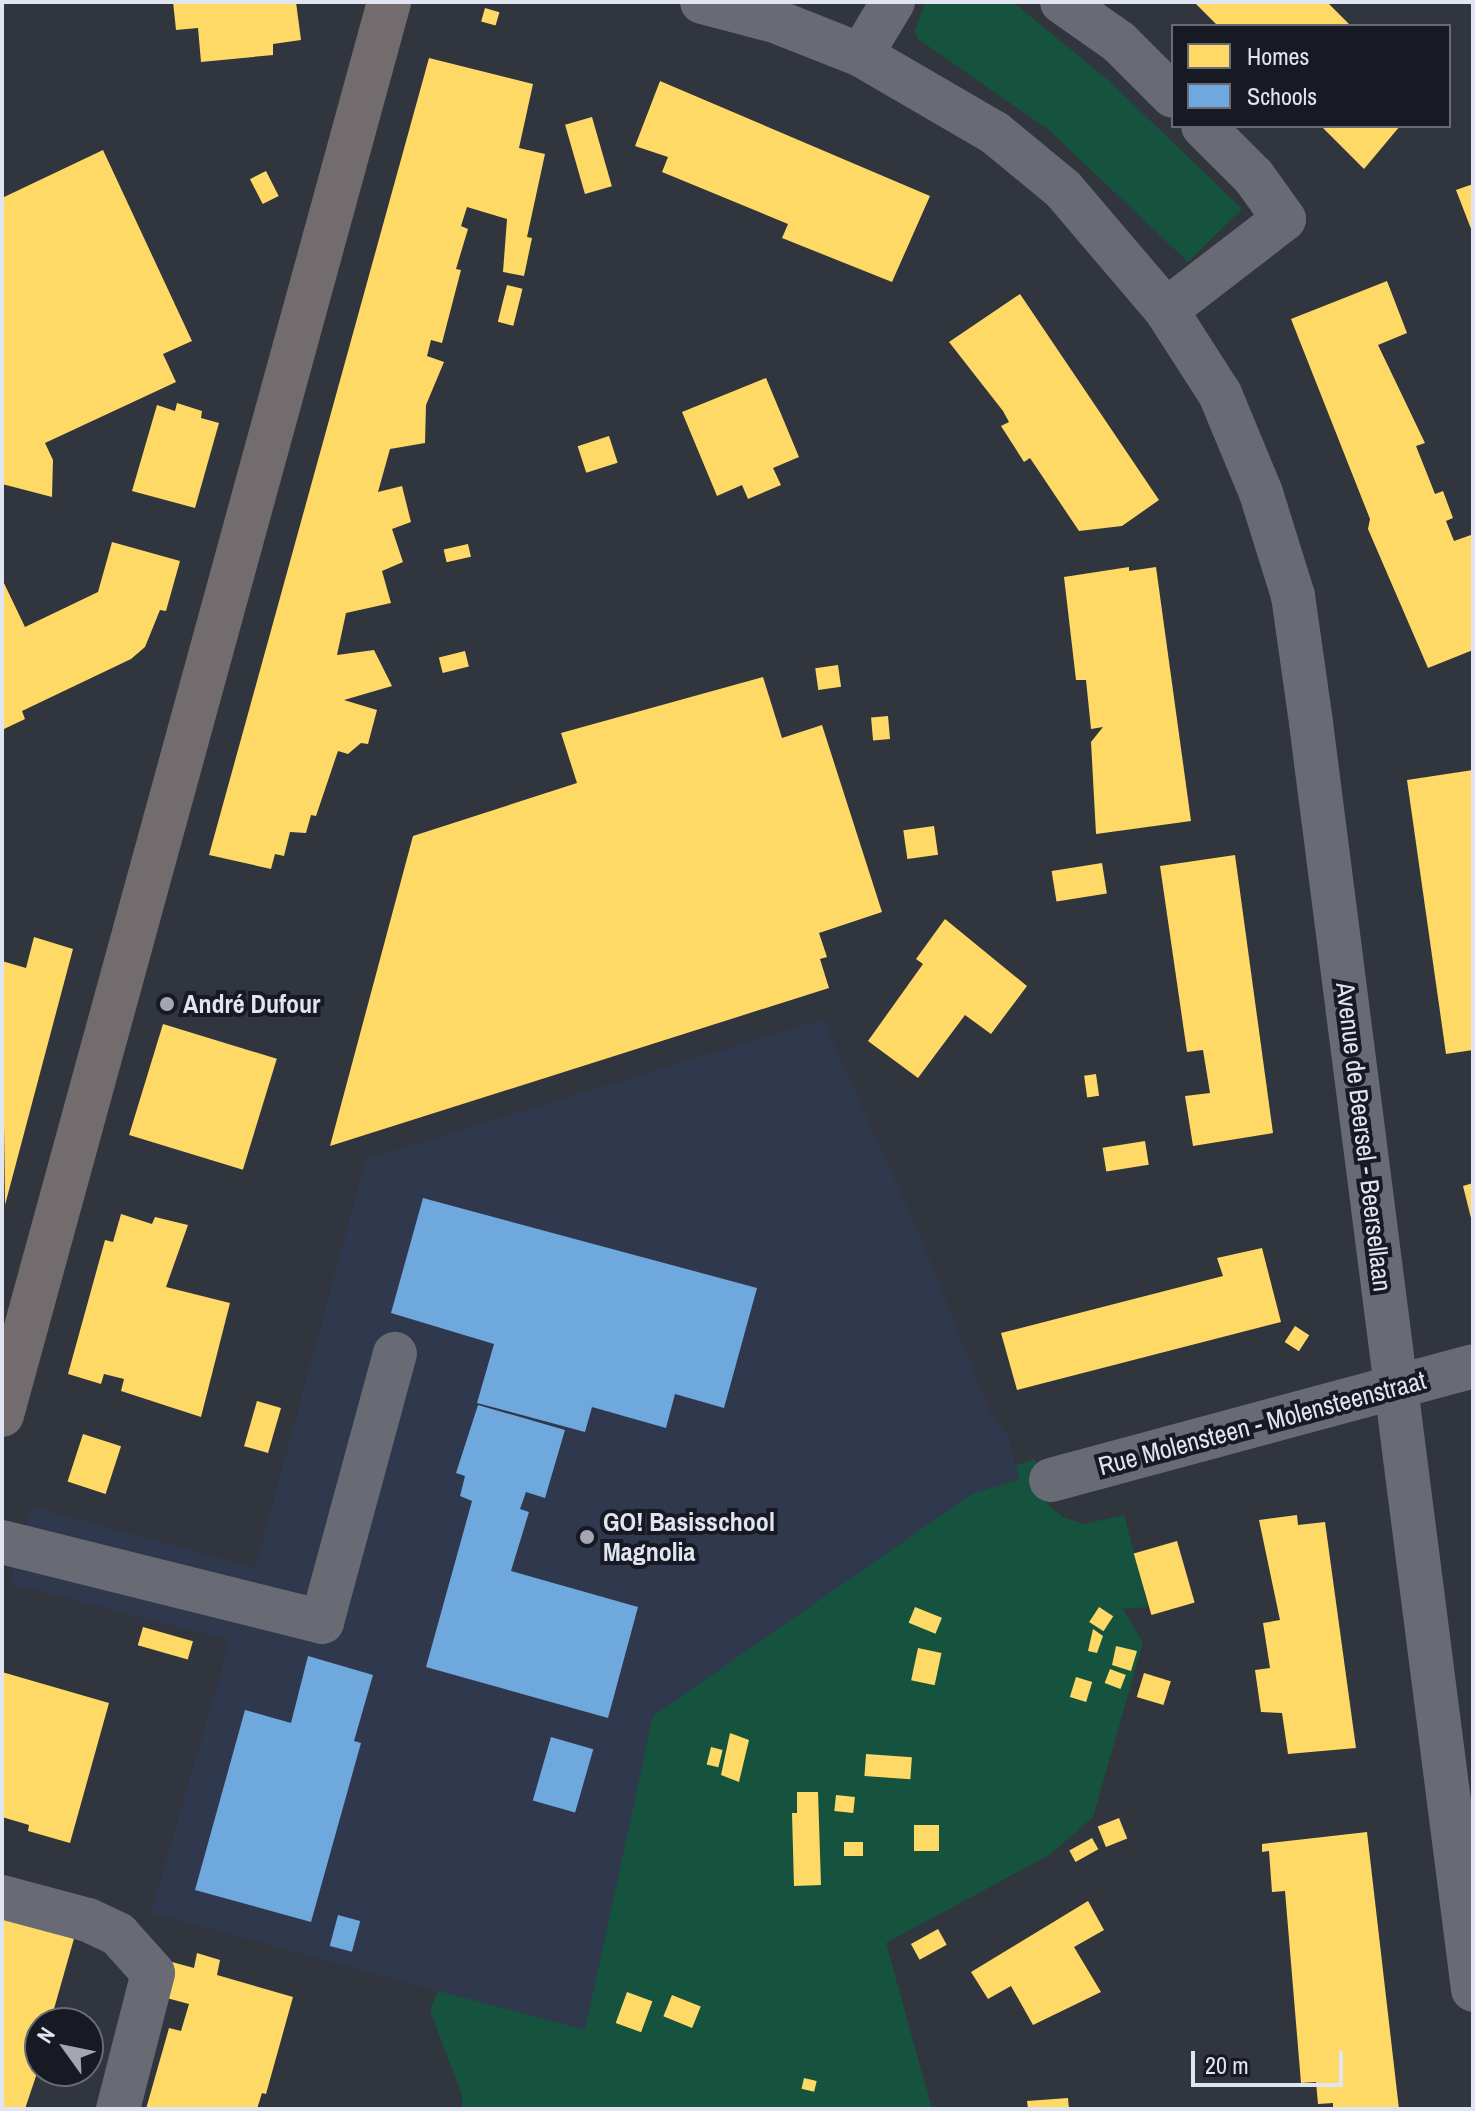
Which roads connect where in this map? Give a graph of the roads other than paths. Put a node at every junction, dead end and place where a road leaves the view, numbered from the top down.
1 (389, 2) edge
2 (702, 2) edge
3 (893, 2) edge
4 (1062, 2) edge
5 (861, 55) junction
6 (1171, 94) edge
7 (1205, 128) edge
8 (1166, 310) junction
9 (395, 1354) dead end
10 (1473, 1366) edge
11 (1396, 1385) junction
12 (2, 1415) edge
13 (1051, 1480) dead end
14 (2, 1542) edge
15 (2, 1897) edge
16 (1473, 1990) edge
17 (118, 2109) edge

1 - 12 main road
2 - 5 street, Avenue de Beersel - Beersellaan
3 - 5 street
4 - 6 street
5 - 8 street, Avenue de Beersel - Beersellaan
7 - 8 street
8 - 11 street, Avenue de Beersel - Beersellaan
9 - 14 street
10 - 11 street, Rue Molensteen - Molensteenstraat
11 - 13 street, Rue Molensteen - Molensteenstraat
11 - 16 street, Avenue de Beersel - Beersellaan
15 - 17 street

